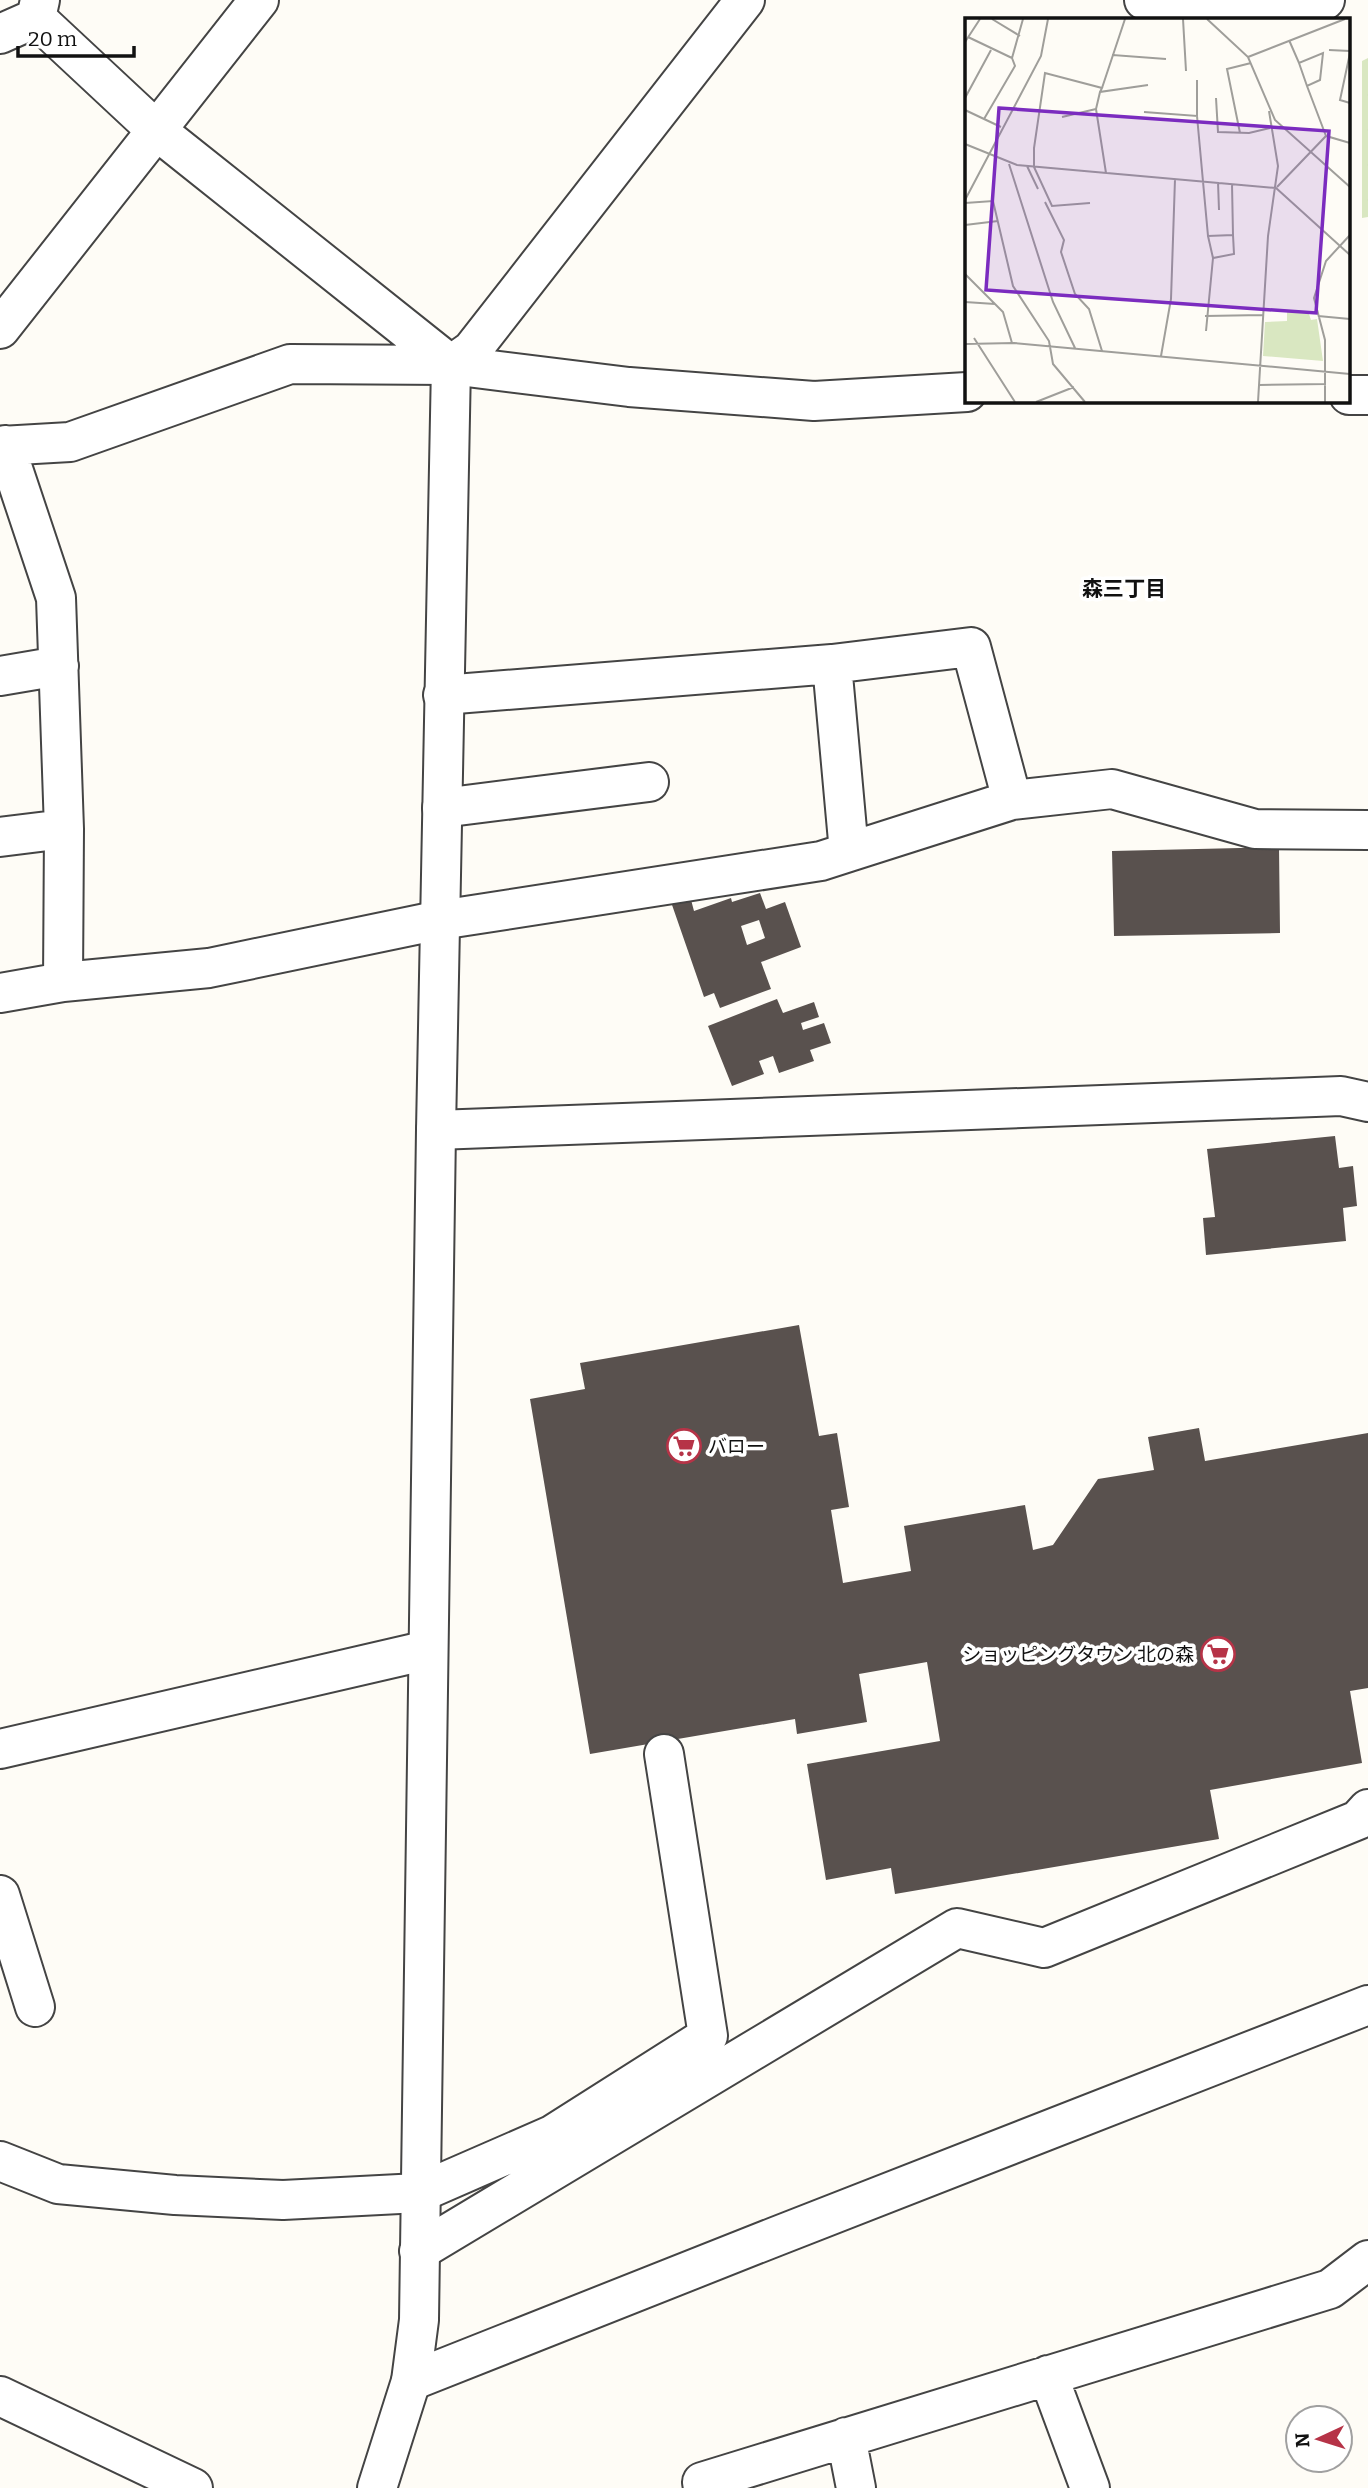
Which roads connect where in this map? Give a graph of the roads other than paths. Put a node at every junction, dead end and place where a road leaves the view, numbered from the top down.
1 (259, 0) edge
2 (745, 0) edge
3 (1144, 0) edge
4 (1325, 0) edge
5 (38, 9) edge
6 (1250, 18) edge
7 (1264, 18) edge
8 (0, 34) edge
9 (156, 130) junction
10 (0, 329) edge
11 (451, 365) junction
12 (965, 392) edge
13 (1350, 395) edge
14 (1368, 395) edge
15 (3, 445) edge
16 (832, 664) junction
17 (58, 666) junction
18 (0, 676) edge
19 (443, 695) junction
20 (649, 782) dead end
21 (1012, 800) junction
22 (442, 808) junction
23 (64, 829) junction
24 (1368, 830) edge
25 (0, 837) edge
26 (849, 852) junction
27 (440, 920) junction
28 (63, 982) junction
29 (0, 993) edge
30 (1368, 1102) edge
31 (436, 1130) junction
32 (428, 1650) junction
33 (0, 1749) edge
34 (664, 1754) dead end
35 (1368, 1809) edge
36 (0, 1895) edge
37 (1368, 2005) edge
38 (35, 2007) dead end
39 (0, 2161) edge
40 (419, 2193) junction
41 (419, 2250) junction
42 (1368, 2260) edge
43 (1048, 2375) junction
44 (411, 2381) junction
45 (0, 2396) edge
46 (846, 2437) junction
47 (138, 2476) edge
48 (193, 2488) edge
49 (377, 2488) edge
50 (703, 2488) edge
51 (856, 2488) edge
52 (1090, 2488) edge

1 - 9 street
2 - 11 street
3 - 6 street
4 - 7 street
5 - 8 street
5 - 9 street
9 - 10 street
9 - 11 street
11 - 12 street
11 - 15 street
11 - 19 street
13 - 14 street
15 - 17 street
16 - 19 street
16 - 21 street
16 - 26 street
17 - 18 street
17 - 23 street
19 - 22 street
20 - 22 street
21 - 24 street
21 - 26 street
22 - 27 street
23 - 25 street
23 - 28 street
26 - 27 street
27 - 28 street
27 - 31 street
28 - 29 street
30 - 31 street
31 - 32 street
32 - 33 street
32 - 40 street
34 - 40 street
35 - 41 street
36 - 38 street
37 - 44 street
39 - 40 street
40 - 41 street
41 - 44 street
42 - 43 street
43 - 46 street
43 - 52 street
44 - 49 street
45 - 47 street
46 - 50 street
46 - 51 street
47 - 48 street

